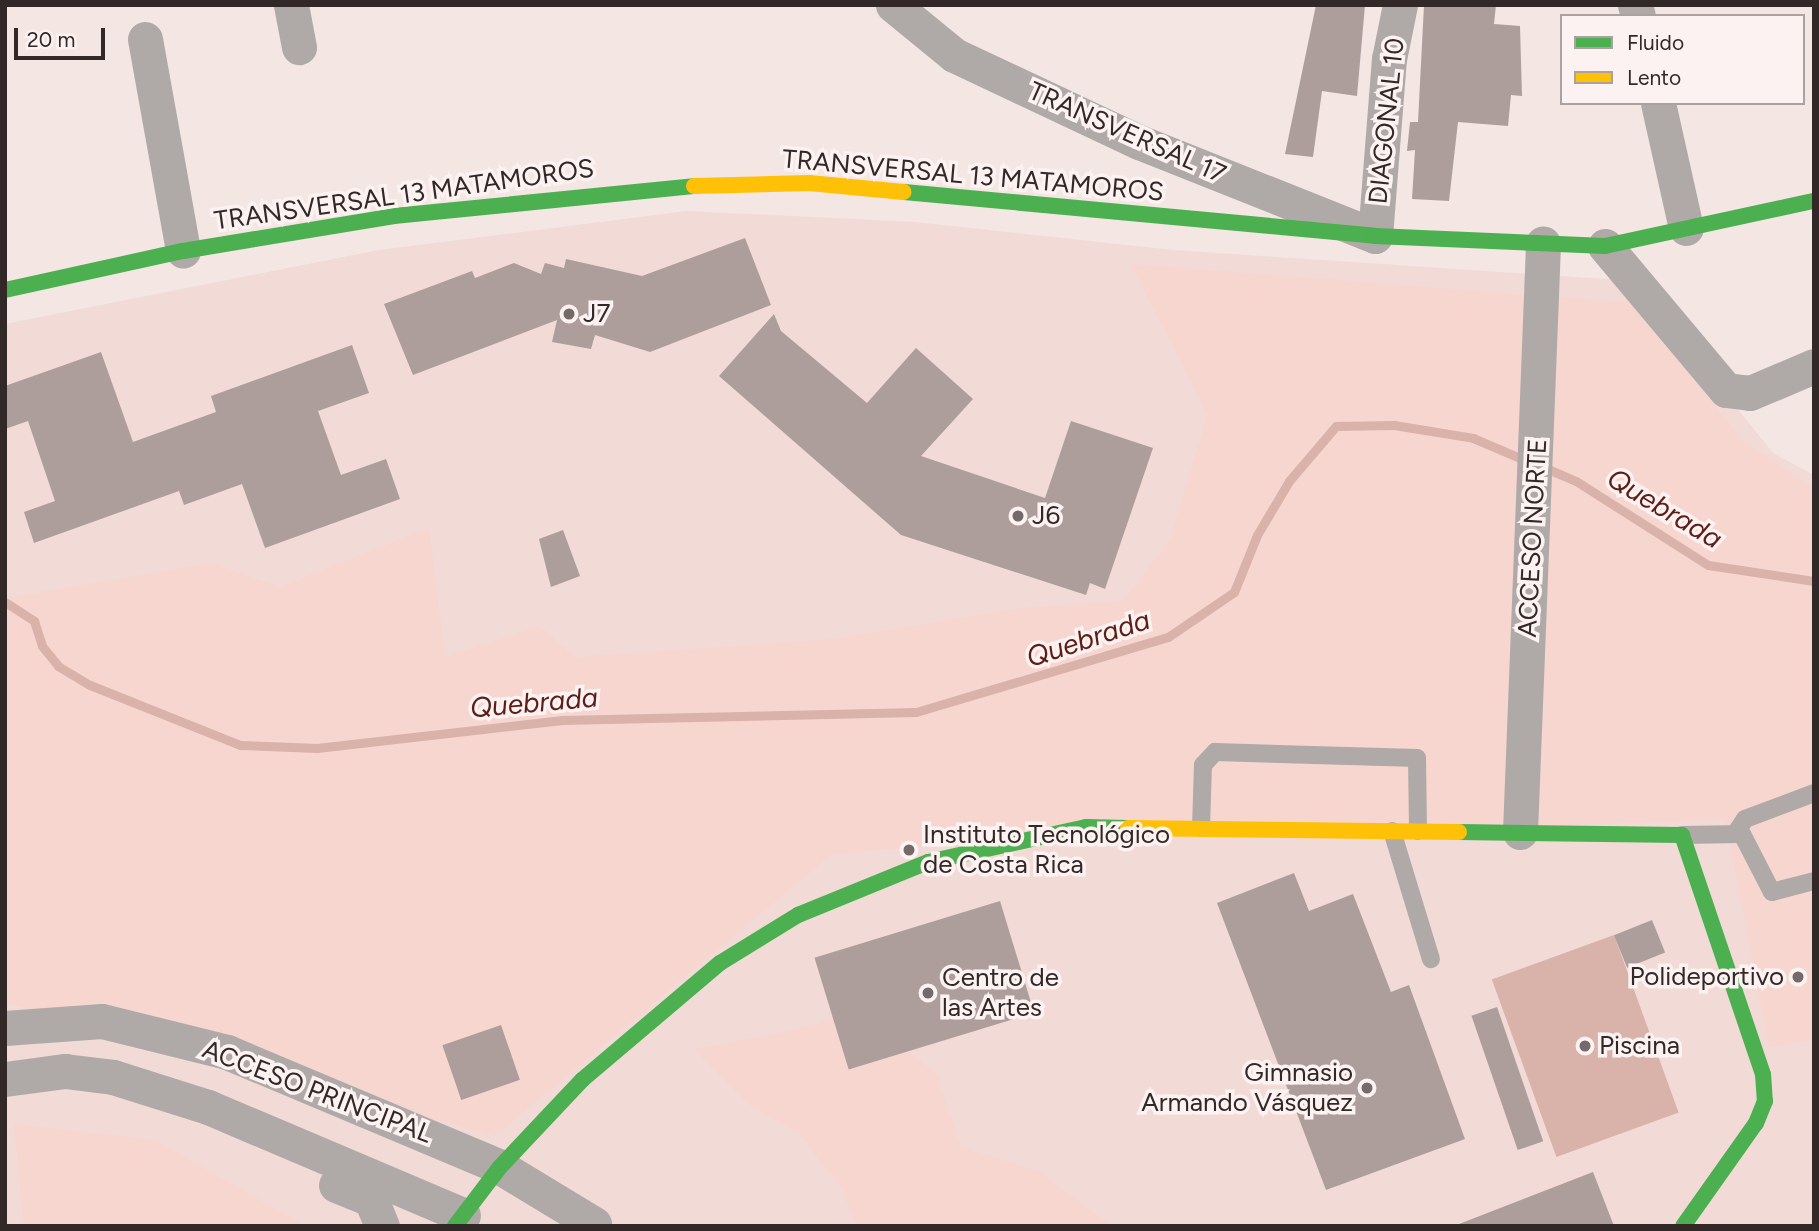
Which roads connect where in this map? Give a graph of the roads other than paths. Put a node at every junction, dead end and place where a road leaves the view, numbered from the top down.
1 (291, 5) edge
2 (892, 5) edge
3 (1400, 5) edge
4 (145, 39) dead end
5 (299, 47) dead end
6 (1658, 105) edge
7 (1814, 201) edge
8 (1686, 228) junction
9 (1375, 236) junction
10 (1543, 243) junction
11 (1605, 246) junction
12 (183, 251) junction
13 (5, 290) edge
14 (1814, 366) edge
15 (1814, 793) edge
16 (1201, 828) junction
17 (1392, 831) junction
18 (1418, 831) junction
19 (1737, 831) junction
20 (1521, 832) junction
21 (1682, 835) junction
22 (1814, 881) edge
23 (1431, 959) dead end
24 (5, 1028) edge
25 (5, 1081) edge
26 (499, 1167) junction
27 (459, 1220) edge
28 (602, 1225) edge
29 (382, 1226) edge
30 (1683, 1226) edge

1 - 5 street
2 - 9 street, TRANSVERSAL 17
3 - 9 street, DIAGONAL 10
4 - 12 street
6 - 8 street
7 - 8 street, TRANSVERSAL 13 MATAMOROS
8 - 11 street, TRANSVERSAL 13 MATAMOROS
9 - 10 street, TRANSVERSAL 13 MATAMOROS
9 - 12 street, TRANSVERSAL 13 MATAMOROS
10 - 11 street, TRANSVERSAL 13 MATAMOROS
10 - 20 street, ACCESO NORTE
11 - 14 street
12 - 13 street, TRANSVERSAL 13 MATAMOROS
15 - 19 lane
16 - 17 street
16 - 18 lane
16 - 26 street
17 - 18 street
17 - 23 lane
18 - 20 street
19 - 21 lane
19 - 22 lane
20 - 21 street
21 - 30 street
24 - 26 street, ACCESO PRINCIPAL
25 - 27 street, ACCESO PRINCIPAL
25 - 29 street, ACCESO PRINCIPAL
26 - 27 street
26 - 28 street, ACCESO PRINCIPAL

